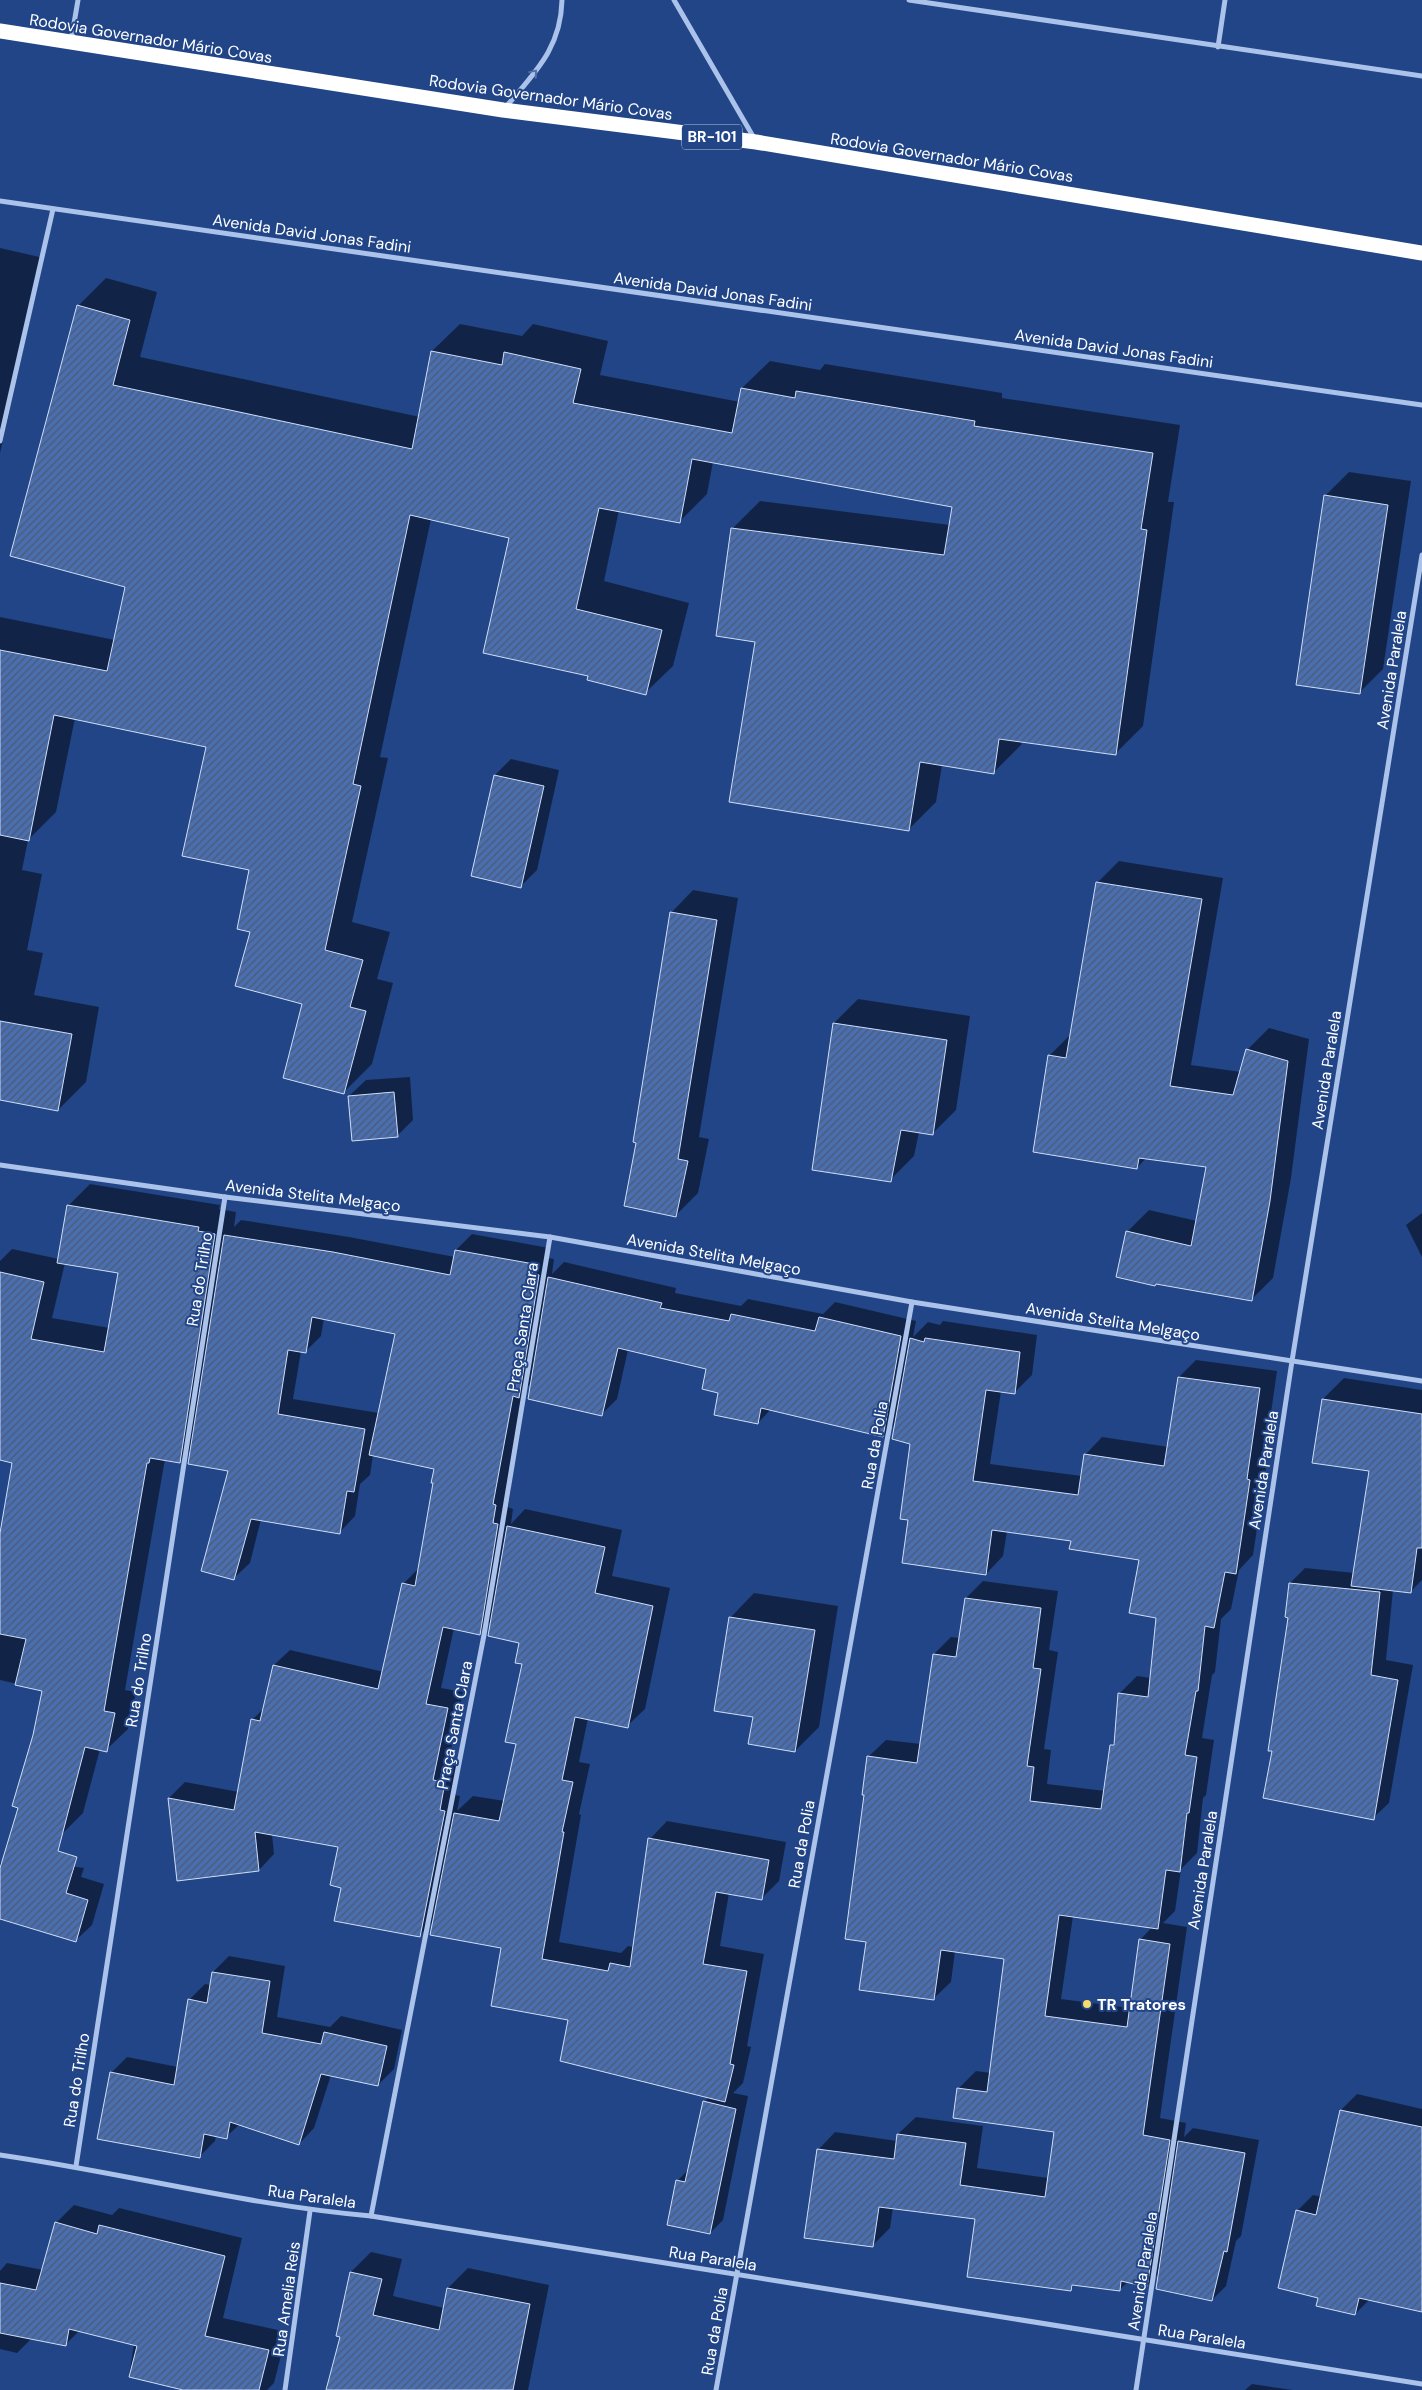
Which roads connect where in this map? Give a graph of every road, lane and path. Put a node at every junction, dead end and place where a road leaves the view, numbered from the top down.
1 (78, 0) edge
2 (562, 0) edge
3 (674, 0) edge
4 (909, 0) edge
5 (1225, 0) edge
6 (0, 32) edge
7 (70, 44) junction
8 (1218, 47) junction
9 (1422, 76) edge
10 (503, 110) junction
11 (756, 142) junction
12 (0, 201) edge
13 (53, 209) junction
14 (1422, 253) edge
15 (1422, 405) edge
16 (0, 441) edge
17 (1422, 555) edge
18 (0, 1165) edge
19 (225, 1197) junction
20 (550, 1237) junction
21 (912, 1302) junction
22 (1292, 1361) junction
23 (1422, 1382) edge
24 (0, 2155) edge
25 (76, 2166) junction
26 (310, 2211) junction
27 (371, 2216) junction
28 (736, 2274) junction
29 (1145, 2339) junction
30 (1422, 2384) edge
31 (285, 2390) edge
32 (716, 2390) edge
33 (1136, 2390) edge

1 - 7 street
10 -> 2 street
3 - 11 street
4 - 8 street
5 - 8 street
6 - 7 highway, Rodovia Governador Mário Covas / BR-101
7 - 10 highway, Rodovia Governador Mário Covas / BR-101
8 - 9 street
10 - 11 highway, Rodovia Governador Mário Covas / BR-101
11 - 14 highway, Rodovia Governador Mário Covas / BR-101
12 - 13 street, Avenida David Jonas Fadini
13 - 15 street, Avenida David Jonas Fadini
13 - 16 street
17 - 22 street, Avenida Paralela
18 - 19 street, Avenida Stelita Melgaço
19 - 20 street, Avenida Stelita Melgaço
19 - 25 street, Rua do Trilho
20 - 21 street, Avenida Stelita Melgaço
20 - 27 street, Praça Santa Clara
21 - 22 street, Avenida Stelita Melgaço
21 - 28 street, Rua da Polia
22 - 23 street, Avenida Stelita Melgaço
22 - 29 street, Avenida Paralela
24 - 25 street, Rua Paralela
25 - 26 street, Rua Paralela
26 - 27 street, Rua Paralela
26 - 31 street, Rua Amelia Reis
27 - 28 street, Rua Paralela
28 - 29 street, Rua Paralela
28 - 32 street, Rua da Polia
29 - 30 street, Rua Paralela
29 - 33 street, Avenida Paralela

